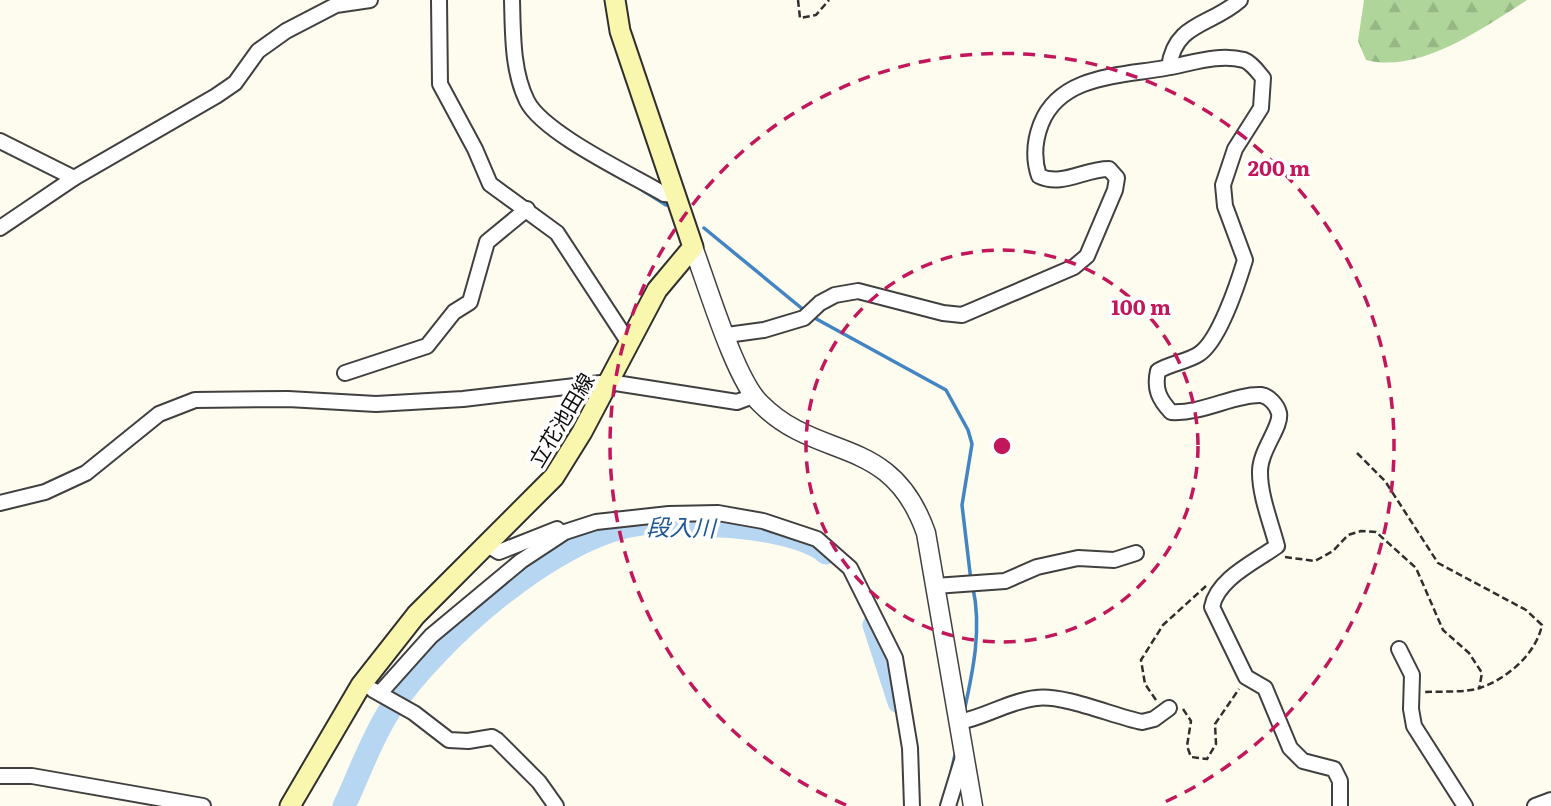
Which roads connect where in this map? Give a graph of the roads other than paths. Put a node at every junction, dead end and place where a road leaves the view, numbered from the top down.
1 (370, 0) edge
2 (439, 0) edge
3 (512, 0) edge
4 (615, 0) edge
5 (1240, 0) edge
6 (1169, 67) junction
7 (0, 141) edge
8 (74, 178) junction
9 (676, 195) junction
10 (527, 209) junction
11 (0, 228) edge
12 (693, 247) junction
13 (727, 335) junction
14 (629, 343) junction
15 (345, 373) dead end
16 (609, 382) junction
17 (753, 396) junction
18 (0, 503) edge
19 (565, 532) junction
20 (486, 544) junction
21 (1136, 553) dead end
22 (935, 586) junction
23 (1399, 649) dead end
24 (361, 685) junction
25 (380, 693) junction
26 (1166, 710) road end
27 (959, 722) junction
28 (964, 754) junction
29 (0, 776) edge
30 (1551, 800) edge
31 (203, 806) edge
32 (290, 806) edge
33 (556, 806) edge
34 (912, 806) edge
35 (948, 806) edge
36 (973, 806) edge
37 (1340, 806) edge
38 (1465, 806) edge
39 (1535, 806) edge

1 - 8 street
2 - 10 street
3 - 9 street
4 - 9 main road
5 - 6 street
6 - 13 street
6 - 37 street
7 - 8 street
8 - 11 street
9 - 12 main road
10 - 14 street
10 - 15 street
12 - 13 street
12 - 14 main road, 立花池田線
13 - 17 street
14 - 16 main road, 立花池田線
16 - 17 street
16 - 18 street
16 - 20 main road, 立花池田線
17 - 22 street
19 - 20 street
19 - 25 street
19 - 34 street
20 - 24 main road, 立花池田線
21 - 22 street
22 - 27 street
23 - 38 street
24 - 25 street
24 - 32 main road, 立花池田線
25 - 33 street
26 - 27 street
27 - 28 street
28 - 35 street
28 - 36 street
29 - 31 street
30 - 39 street

